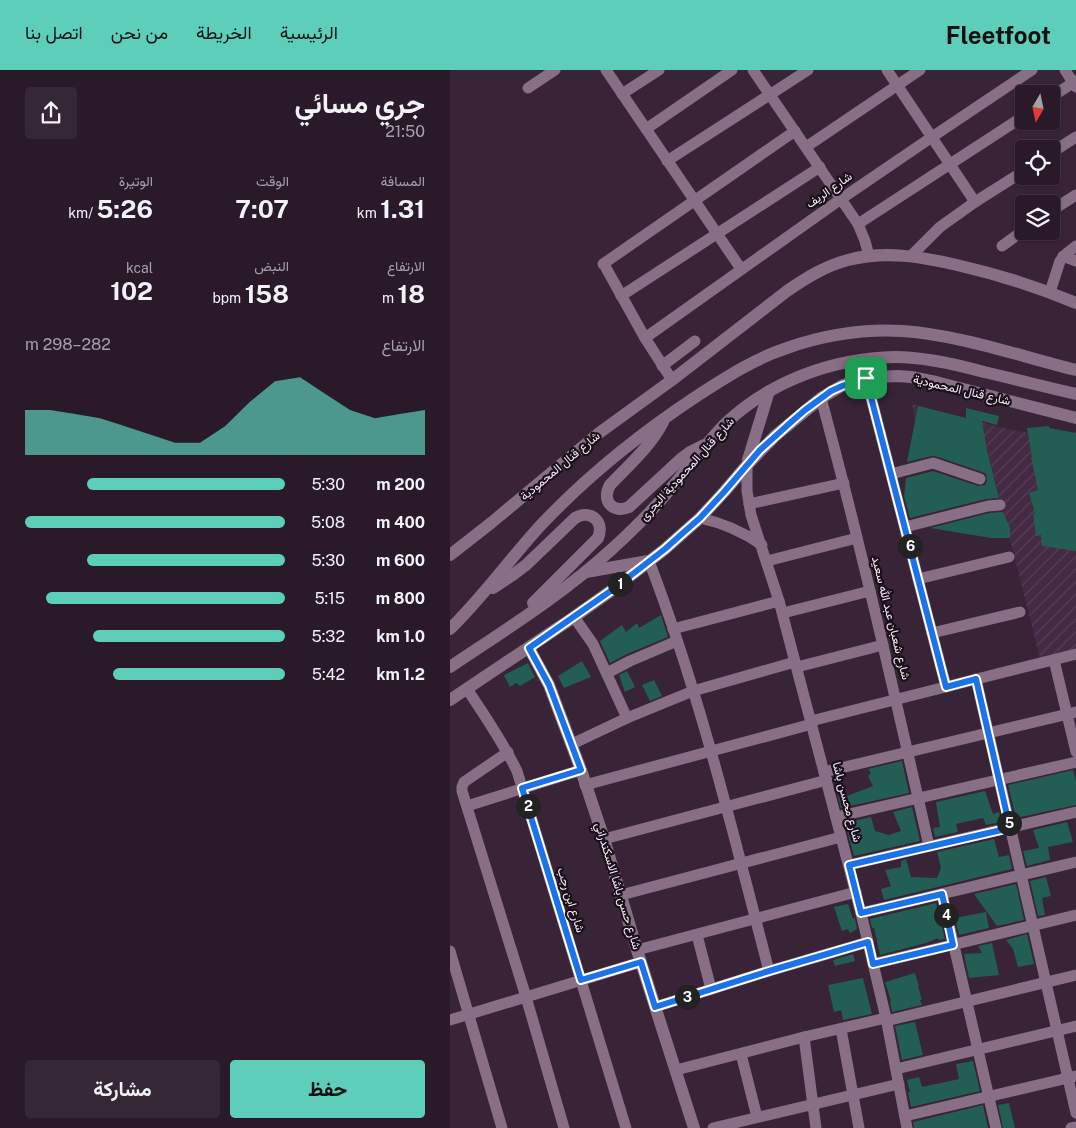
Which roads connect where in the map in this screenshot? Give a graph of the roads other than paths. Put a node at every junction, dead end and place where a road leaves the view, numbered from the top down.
1 (556, 70) edge
2 (606, 70) edge
3 (659, 70) edge
4 (732, 70) edge
5 (753, 70) edge
6 (808, 70) edge
7 (887, 70) edge
8 (920, 70) edge
9 (1032, 70) edge
10 (1065, 70) edge
11 (1075, 83) edge
12 (898, 85) junction
13 (528, 88) dead end
14 (1060, 92) edge
15 (622, 94) junction
16 (769, 94) junction
17 (1015, 122) edge
18 (646, 129) junction
19 (795, 131) junction
20 (932, 137) junction
21 (1076, 137) edge
22 (806, 147) junction
23 (1060, 147) edge
24 (667, 161) junction
25 (950, 164) junction
26 (820, 167) junction
27 (1015, 177) edge
28 (1076, 195) edge
29 (841, 198) junction
30 (694, 200) junction
31 (976, 202) junction
32 (1060, 205) edge
33 (858, 224) junction
34 (717, 234) junction
35 (1015, 237) edge
36 (1002, 246) dead end
37 (1076, 246) edge
38 (870, 256) junction
39 (911, 256) junction
40 (1063, 256) junction
41 (1076, 261) edge
42 (741, 270) junction
43 (1050, 292) junction
44 (621, 296) junction
45 (1076, 303) edge
46 (645, 338) junction
47 (695, 341) dead end
48 (662, 366) junction
49 (1076, 370) edge
50 (866, 378) junction
51 (672, 380) junction
52 (769, 391) junction
53 (1076, 394) edge
54 (821, 398) junction
55 (665, 418) junction
56 (1076, 418) edge
57 (707, 444) junction
58 (747, 465) junction
59 (891, 474) junction
60 (980, 479) dead end
61 (844, 483) junction
62 (749, 504) junction
63 (1000, 505) dead end
64 (700, 518) junction
65 (905, 526) junction
66 (857, 538) junction
67 (762, 545) junction
68 (450, 555) edge
69 (1009, 557) dead end
70 (649, 561) junction
71 (767, 561) junction
72 (586, 572) junction
73 (918, 579) junction
74 (870, 591) junction
75 (482, 595) junction
76 (779, 600) junction
77 (1020, 612) dead end
78 (782, 613) junction
79 (574, 616) junction
80 (519, 621) junction
81 (450, 628) edge
82 (674, 629) junction
83 (932, 633) junction
84 (677, 641) junction
85 (883, 645) junction
86 (529, 648) junction
87 (1076, 654) edge
88 (1054, 660) junction
89 (796, 665) junction
90 (450, 667) edge
91 (607, 673) junction
92 (976, 679) junction
93 (946, 687) junction
94 (467, 689) junction
95 (693, 691) junction
96 (450, 700) edge
97 (896, 700) junction
98 (1072, 713) edge
99 (627, 718) junction
100 (811, 722) junction
101 (988, 733) junction
102 (572, 744) junction
103 (710, 750) junction
104 (508, 752) junction
105 (908, 752) junction
106 (1076, 752) edge
107 (1076, 762) edge
108 (581, 770) junction
109 (826, 776) junction
110 (999, 779) junction
111 (585, 785) junction
112 (522, 788) junction
113 (918, 798) junction
114 (467, 806) junction
115 (725, 807) junction
116 (1076, 812) edge
117 (836, 817) junction
118 (1010, 828) junction
119 (841, 837) junction
120 (604, 838) junction
121 (929, 846) junction
122 (1076, 862) edge
123 (740, 863) junction
124 (849, 865) junction
125 (1021, 875) junction
126 (856, 892) junction
127 (942, 894) junction
128 (621, 895) junction
129 (861, 913) junction
130 (1076, 915) edge
131 (755, 919) junction
132 (1033, 926) junction
133 (697, 935) junction
134 (868, 942) junction
135 (953, 945) junction
136 (450, 951) edge
137 (639, 956) junction
138 (873, 964) junction
139 (769, 971) junction
140 (1076, 975) edge
141 (581, 980) junction
142 (1046, 982) junction
143 (711, 989) junction
144 (526, 997) junction
145 (966, 1001) junction
146 (655, 1007) junction
147 (469, 1015) junction
148 (886, 1019) junction
149 (450, 1020) edge
150 (1076, 1026) edge
151 (841, 1028) junction
152 (1057, 1030) junction
153 (804, 1037) junction
154 (978, 1049) junction
155 (741, 1054) junction
156 (896, 1069) junction
157 (676, 1070) junction
158 (1072, 1077) edge
159 (899, 1084) junction
160 (853, 1095) junction
161 (989, 1096) junction
162 (813, 1104) junction
163 (1076, 1113) edge
164 (905, 1116) junction
165 (757, 1117) junction
166 (1076, 1127) edge
167 (502, 1128) edge
168 (564, 1128) edge
169 (626, 1128) edge
170 (694, 1128) edge
171 (714, 1128) edge
172 (816, 1128) edge
173 (859, 1128) edge
174 (907, 1128) edge
175 (996, 1128) edge
176 (1071, 1128) edge

1 - 13 street
2 - 15 street
3 - 15 street
4 - 18 street
5 - 16 street
6 - 16 street
7 - 12 street
8 - 12 street
9 - 20 street, شارع الريف
10 - 11 street
11 - 14 street
12 - 20 street
12 - 22 street
15 - 18 street
16 - 19 street
16 - 24 street
17 - 25 street
18 - 24 street
19 - 22 street
19 - 30 street
20 - 25 street
20 - 29 street, شارع الريف
21 - 23 street
22 - 26 street
24 - 30 street
25 - 31 street
25 - 33 street
26 - 29 street
26 - 34 street
27 - 31 street
28 - 32 street
29 - 33 street
29 - 42 street, شارع الريف
30 - 34 street
30 - 44 street
31 - 39 street
33 - 38 street
34 - 42 street
34 - 44 street
35 - 36 street
37 - 40 street
38 - 39 main road, شارع قنال المحمودية
38 - 51 main road, شارع قنال المحمودية
39 - 43 main road, شارع قنال المحمودية
40 - 41 street
40 - 43 street
42 - 46 street, شارع الريف
43 - 45 main road, شارع قنال المحمودية
44 - 46 street
46 - 48 street
47 - 48 street
48 - 51 street
49 - 55 main road
50 - 54 main road, شارع قنال المحمودية
50 - 56 main road, شارع قنال المحمودية
50 - 59 street
51 - 68 main road, شارع قنال المحمودية
52 - 53 main road, شارع قنال المحمودية البحرى
52 - 57 main road, شارع قنال المحمودية البحرى
52 - 58 main road
54 - 58 main road, شارع قنال المحمودية
54 - 61 street, شارع شعبان عبد الله سعيد
55 - 57 main road
55 - 75 main road
57 - 72 main road, شارع قنال المحمودية البحرى
58 - 62 street, شارع محسن باشا
58 - 64 main road, شارع قنال المحمودية
59 - 60 street
59 - 65 street
61 - 62 street
61 - 66 street, شارع شعبان عبد الله سعيد
62 - 67 street, شارع محسن باشا
63 - 65 street
64 - 67 street
64 - 70 main road, شارع قنال المحمودية
65 - 73 street
66 - 71 street
66 - 74 street, شارع شعبان عبد الله سعيد
67 - 71 street, شارع محسن باشا
69 - 73 street
70 - 72 main road
70 - 79 main road, شارع قنال المحمودية
70 - 82 street
71 - 76 street, شارع محسن باشا
72 - 80 main road, شارع قنال المحمودية البحرى
73 - 83 street
74 - 78 street
74 - 85 street, شارع شعبان عبد الله سعيد
75 - 80 main road
75 - 81 main road
76 - 78 street, شارع محسن باشا
76 - 82 street
77 - 83 street
78 - 89 street, شارع محسن باشا
79 - 86 main road, شارع قنال المحمودية
79 - 91 street
80 - 90 main road, شارع قنال المحمودية البحرى
82 - 84 street
83 - 93 street
84 - 91 street
84 - 95 street
85 - 89 street
85 - 97 street, شارع شعبان عبد الله سعيد
86 - 94 main road, شارع قنال المحمودية
86 - 102 main road, شارع حسن باشا الاسكندراني
87 - 88 street
88 - 92 street
88 - 98 street
89 - 95 street
89 - 100 street, شارع محسن باشا
91 - 99 street
92 - 93 street
92 - 101 street
93 - 97 street
94 - 96 main road, شارع قنال المحمودية
94 - 104 street, شارع ابن رجب
95 - 99 street
95 - 103 street
97 - 100 street
97 - 105 street, شارع شعبان عبد الله سعيد
98 - 101 street
98 - 106 street
99 - 102 street
100 - 103 street
100 - 109 street, شارع محسن باشا
101 - 105 street
101 - 110 street
102 - 108 main road, شارع حسن باشا الاسكندراني
103 - 111 street
103 - 115 street
104 - 112 street, شارع ابن رجب
104 - 114 street
105 - 109 street
105 - 113 street, شارع شعبان عبد الله سعيد
107 - 110 street
108 - 111 main road, شارع حسن باشا الاسكندراني
108 - 112 street
109 - 115 street
109 - 117 street, شارع محسن باشا
110 - 113 street
110 - 118 street
111 - 120 main road, شارع حسن باشا الاسكندراني
112 - 114 street
112 - 141 street, شارع ابن رجب
113 - 117 street
113 - 121 street, شارع شعبان عبد الله سعيد
114 - 144 street
115 - 120 street
115 - 123 street
116 - 118 street
117 - 119 street, شارع محسن باشا
118 - 121 street
118 - 125 street
119 - 123 street
119 - 124 street, شارع محسن باشا
120 - 128 main road, شارع حسن باشا الاسكندراني
121 - 124 street
122 - 125 street
123 - 128 street
123 - 131 street
124 - 126 street, شارع محسن باشا
125 - 127 street
125 - 132 street
126 - 129 street, شارع محسن باشا
126 - 131 street
127 - 129 street
127 - 135 street
128 - 137 main road, شارع حسن باشا الاسكندراني
129 - 134 street, شارع محسن باشا
130 - 132 street
131 - 133 street
131 - 139 street
132 - 135 street
132 - 142 street
133 - 137 street
133 - 143 street
134 - 138 street, شارع محسن باشا
134 - 139 street
135 - 138 street
135 - 145 street
136 - 147 street
137 - 141 street
137 - 146 main road, شارع حسن باشا الاسكندراني
138 - 148 street, شارع محسن باشا
139 - 143 street
140 - 142 street
141 - 144 street
141 - 169 street, شارع ابن رجب
142 - 145 street
142 - 152 street
143 - 146 street
144 - 147 street
144 - 168 street
145 - 148 street
145 - 154 street
146 - 157 main road, شارع حسن باشا الاسكندراني
147 - 149 street
147 - 167 street
148 - 151 street
148 - 156 street, شارع محسن باشا
150 - 152 street
151 - 153 street
151 - 160 street
152 - 154 street
152 - 158 street
153 - 155 street
153 - 162 street
154 - 156 street
154 - 161 street
155 - 157 street
155 - 165 street
156 - 159 street, شارع محسن باشا
157 - 170 main road, شارع حسن باشا الاسكندراني
158 - 161 street
158 - 163 street
159 - 160 street
159 - 164 street, شارع محسن باشا
160 - 162 street
160 - 173 street
161 - 164 street
161 - 175 street
162 - 165 street
162 - 172 street
164 - 174 street, شارع محسن باشا
165 - 171 street
166 - 176 street

